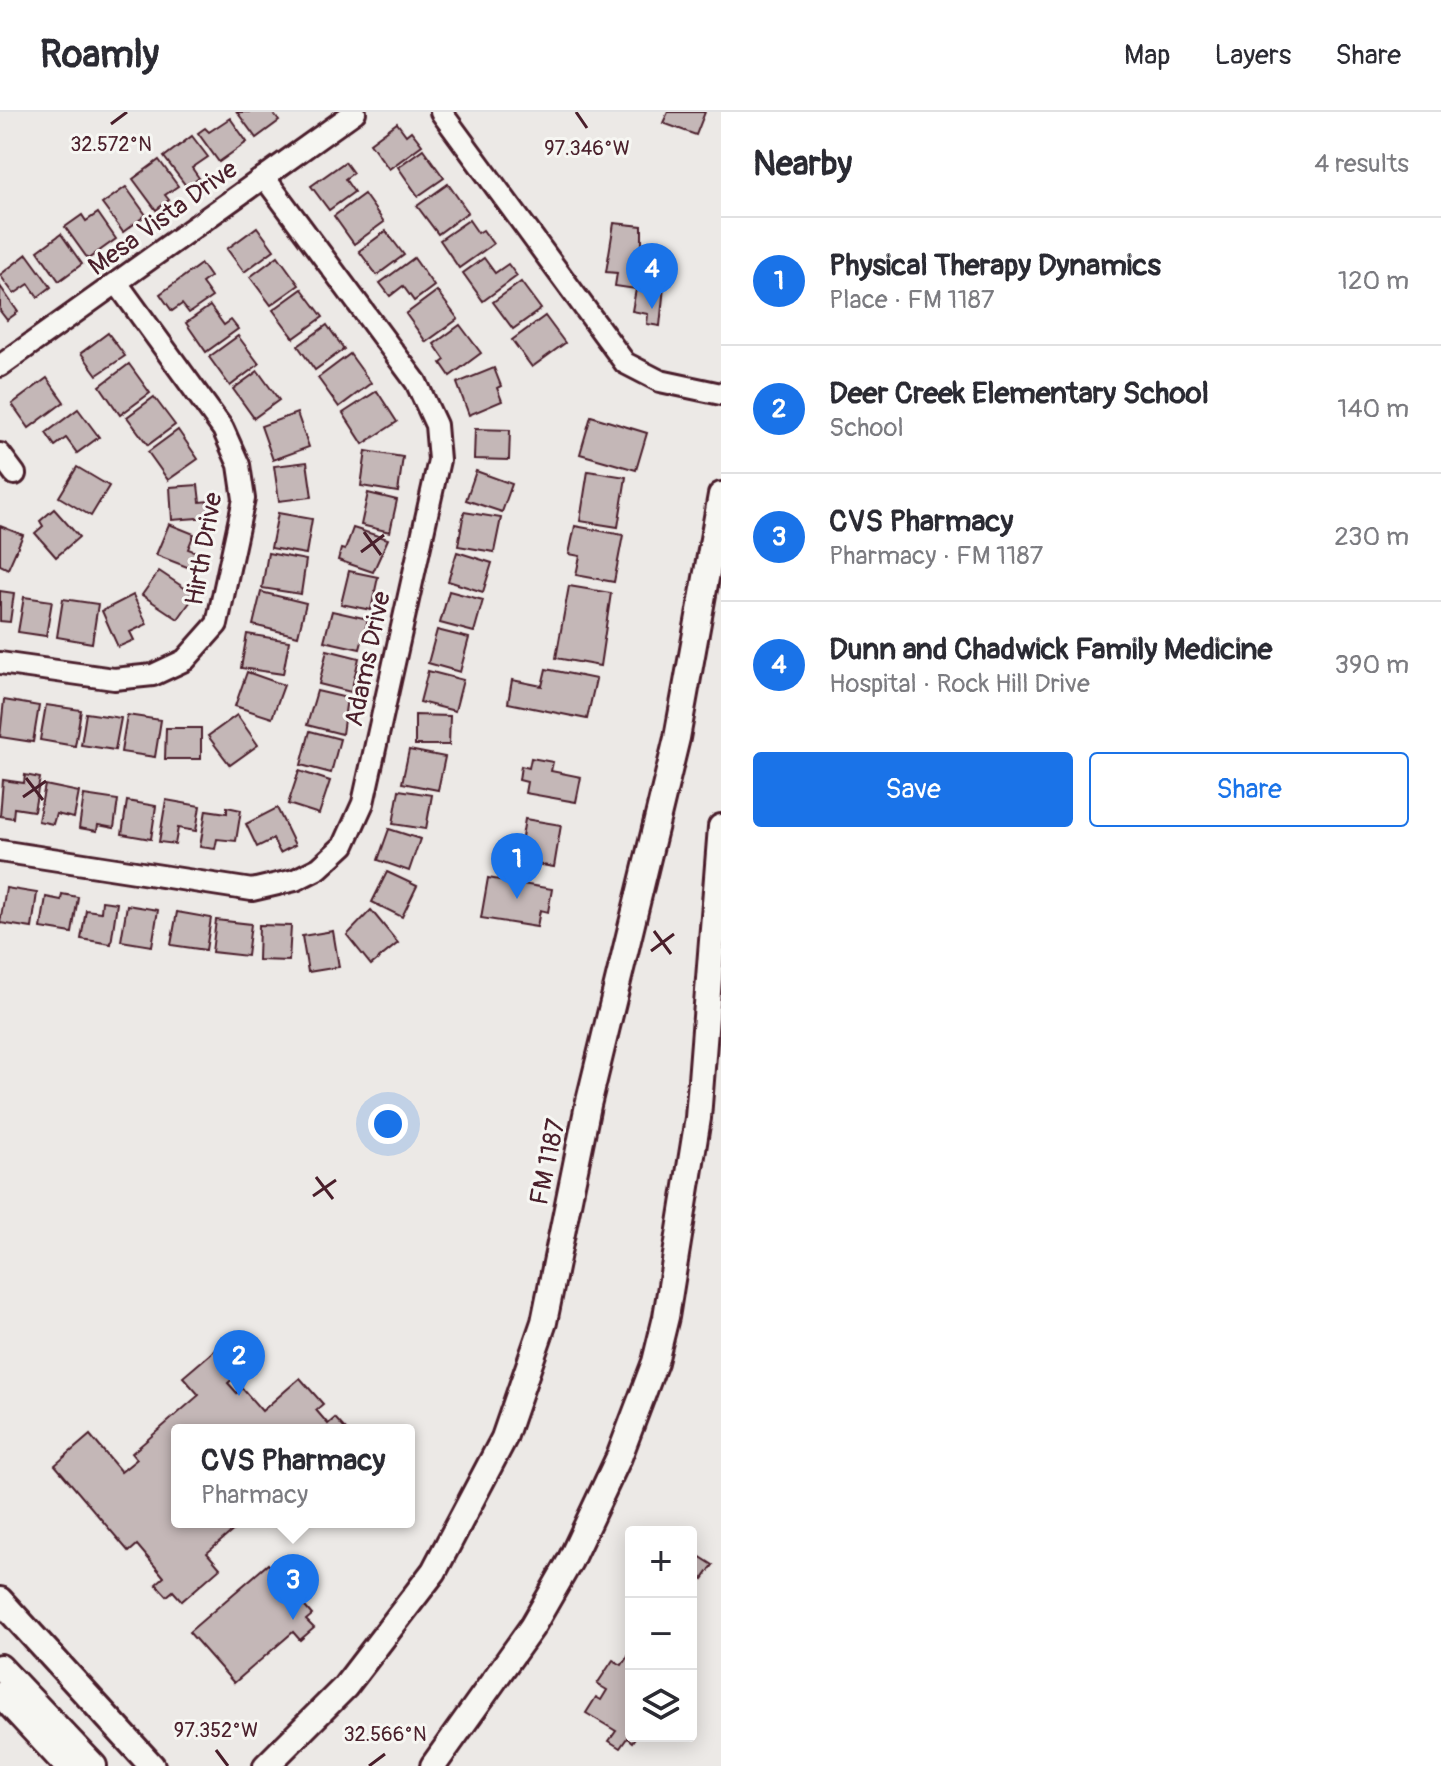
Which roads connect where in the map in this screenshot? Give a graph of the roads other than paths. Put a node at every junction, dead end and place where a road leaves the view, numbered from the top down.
1 (355, 112) edge
2 (441, 112) edge
3 (264, 177) junction
4 (117, 283) junction
5 (0, 366) edge
6 (721, 394) edge
7 (0, 454) edge
8 (15, 474) dead end
9 (721, 495) edge
10 (0, 663) edge
11 (721, 827) edge
12 (0, 851) edge
13 (0, 1600) edge
14 (0, 1667) edge
15 (0, 1694) edge
16 (146, 1759) edge
17 (278, 1761) edge
18 (434, 1765) edge
19 (67, 1766) edge
20 (94, 1766) edge
21 (162, 1766) edge
22 (246, 1766) edge

1 - 3 street, Mesa Vista Drive
2 - 6 street
3 - 4 street, Mesa Vista Drive
3 - 12 street, Adams Drive
4 - 5 street, Mesa Vista Drive
4 - 10 street, Hirth Drive
7 - 8 street
9 - 17 main road, FM 1187 / FM 1187
11 - 18 main road
13 - 16 main road
14 - 20 main road
15 - 19 main road
16 - 21 main road
17 - 22 main road

